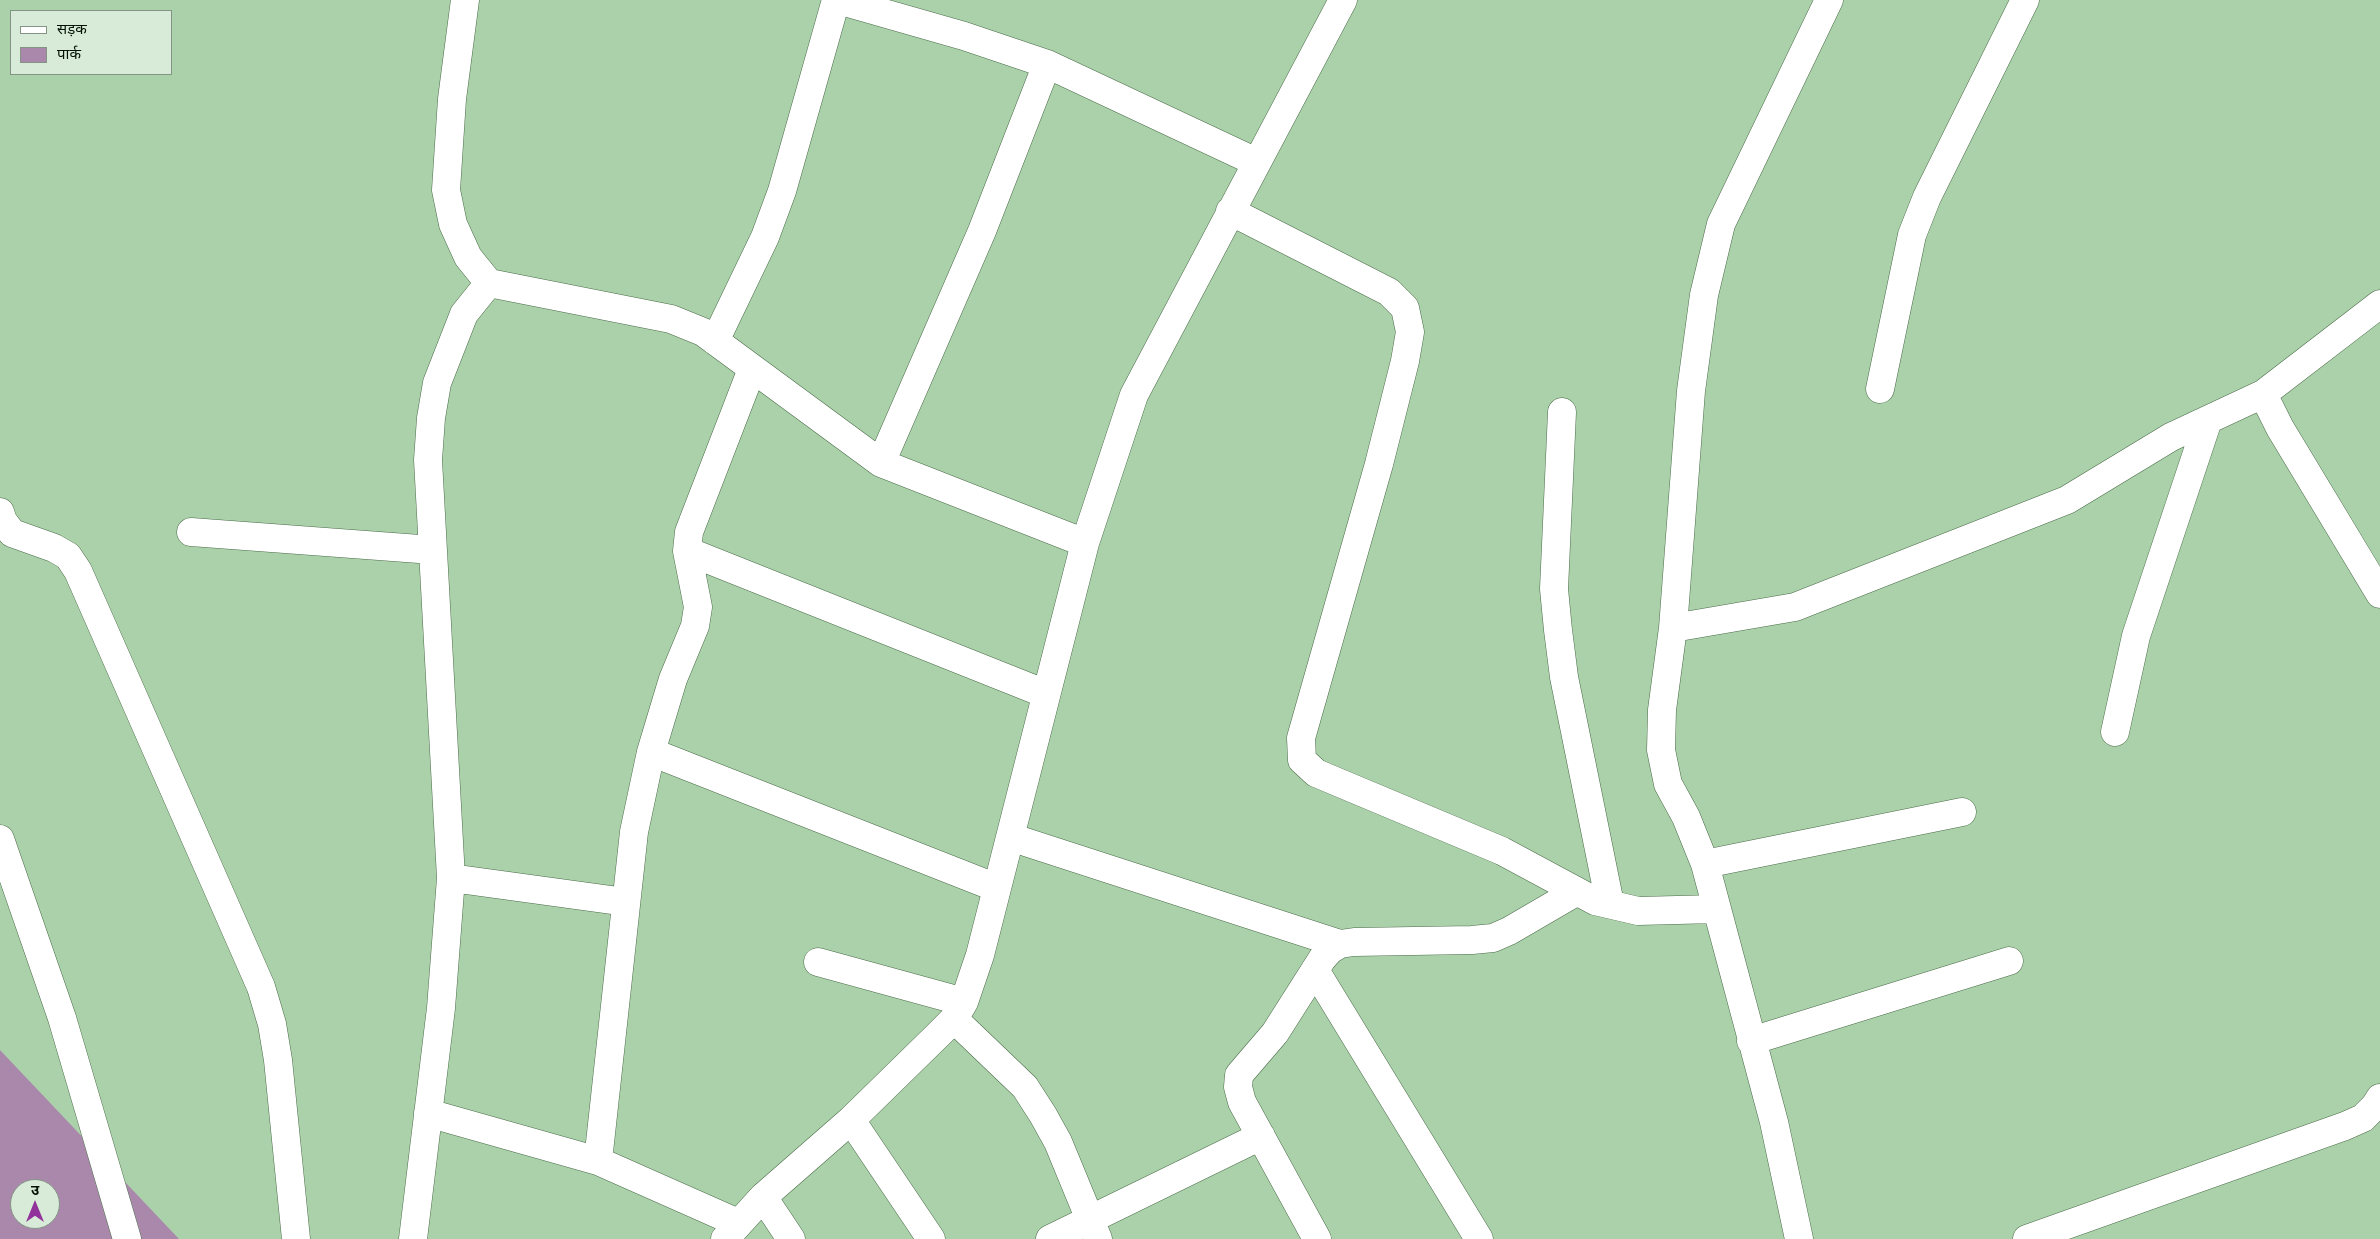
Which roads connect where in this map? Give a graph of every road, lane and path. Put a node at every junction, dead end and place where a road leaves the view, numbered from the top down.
1 (465, 0) edge
2 (837, 0) edge
3 (1343, 0) edge
4 (1828, 0) edge
5 (2025, 0) edge
6 (1047, 64) junction
7 (1256, 162) junction
8 (1230, 211) junction
9 (489, 283) junction
10 (2380, 304) edge
11 (715, 341) junction
12 (752, 368) junction
13 (1880, 389) dead end
14 (2263, 394) junction
15 (1562, 412) dead end
16 (2208, 420) junction
17 (881, 463) junction
18 (0, 512) edge
19 (191, 532) dead end
20 (1085, 543) junction
21 (433, 550) junction
22 (687, 551) junction
23 (2380, 594) edge
24 (1673, 628) junction
25 (1046, 694) junction
26 (2115, 732) dead end
27 (651, 752) junction
28 (1962, 812) dead end
29 (1010, 837) junction
30 (0, 839) edge
31 (1705, 864) junction
32 (451, 878) junction
33 (997, 888) junction
34 (1576, 892) junction
35 (626, 902) junction
36 (1610, 904) junction
37 (1716, 909) junction
38 (1340, 944) junction
39 (2009, 961) dead end
40 (818, 962) dead end
41 (1315, 970) junction
42 (959, 1010) junction
43 (1751, 1041) junction
44 (2380, 1098) edge
45 (428, 1113) junction
46 (851, 1120) junction
47 (1261, 1136) junction
48 (598, 1161) junction
49 (763, 1197) junction
50 (1094, 1229) edge
51 (732, 1231) edge
52 (127, 1239) edge
53 (296, 1239) edge
54 (413, 1239) edge
55 (791, 1239) edge
56 (931, 1239) edge
57 (1050, 1239) edge
58 (1317, 1239) edge
59 (1479, 1239) edge
60 (1799, 1239) edge
61 (2027, 1239) edge

1 - 9 street
2 - 6 street
2 - 11 street
3 - 7 street
4 - 24 street
5 - 13 street
6 - 7 street
6 - 17 street
7 - 8 street
8 - 20 street
8 - 34 street
9 - 11 street
9 - 21 street
10 - 14 street
11 - 12 street
12 - 17 street
12 - 22 street
14 - 16 street
14 - 23 street
15 - 36 street
16 - 24 street
16 - 26 street
17 - 20 street
18 - 53 street
19 - 21 street
20 - 25 street
21 - 32 street
22 - 25 street
22 - 27 street
24 - 31 street
25 - 29 street
27 - 33 street
27 - 35 street
28 - 31 street
29 - 33 street
29 - 38 street
30 - 52 street
31 - 37 street
32 - 35 street
32 - 45 street
33 - 42 street
34 - 36 street
34 - 38 street
35 - 48 street
36 - 37 street
37 - 43 street
38 - 41 street
39 - 43 street
40 - 42 street
41 - 47 street
41 - 59 street
42 - 46 street
42 - 50 street
43 - 60 street
44 - 61 street
45 - 48 street
45 - 54 street
46 - 49 street
46 - 56 street
47 - 50 street
47 - 58 street
48 - 51 street
49 - 51 street
49 - 55 street
50 - 57 street

